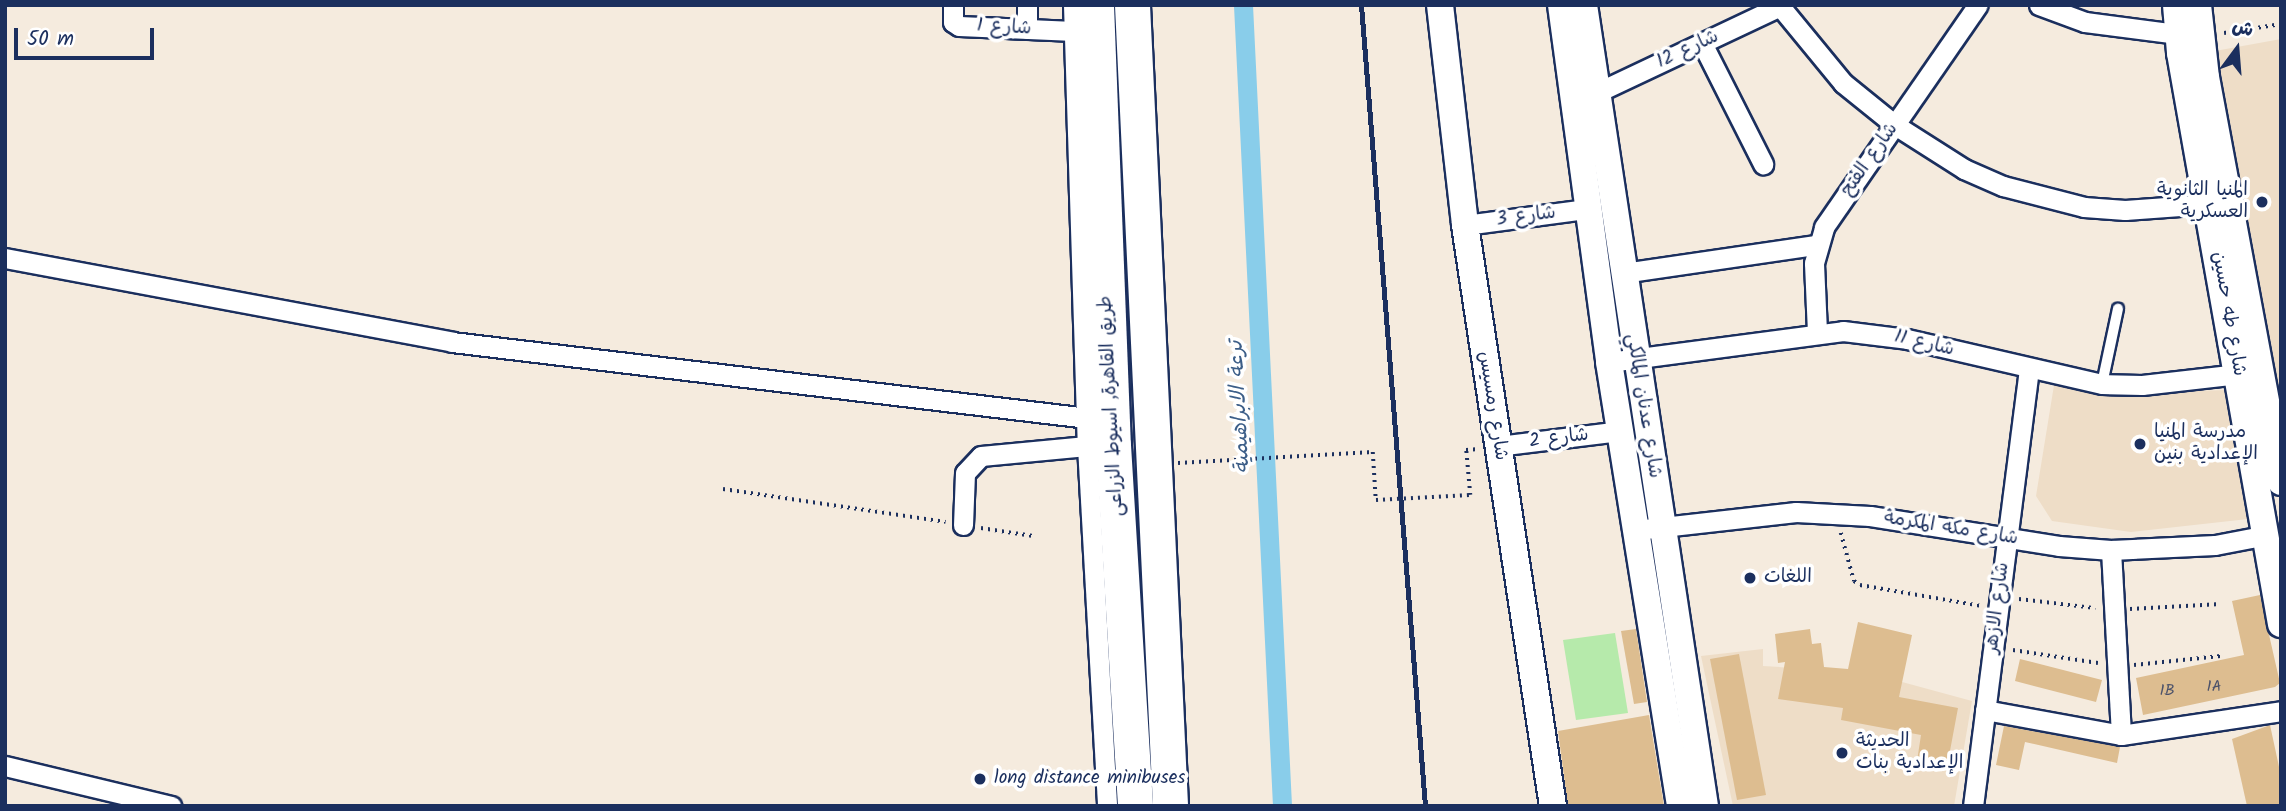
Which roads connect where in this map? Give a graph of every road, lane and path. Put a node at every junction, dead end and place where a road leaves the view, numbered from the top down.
1 (953, 5) edge
2 (1027, 5) edge
3 (1073, 5) edge
4 (1096, 5) edge
5 (1132, 5) edge
6 (1440, 5) edge
7 (1561, 5) edge
8 (1584, 5) edge
9 (1978, 5) edge
10 (2039, 5) edge
11 (2176, 5) edge
12 (2198, 5) edge
13 (1779, 6) edge
14 (2281, 24) edge
15 (1027, 29) junction
16 (1074, 32) junction
17 (2190, 36) junction
18 (1702, 43) junction
19 (1596, 93) junction
20 (1895, 125) junction
21 (1763, 164) dead end
22 (2208, 204) junction
23 (1587, 209) junction
24 (1465, 225) junction
25 (1815, 245) junction
26 (5, 258) edge
27 (1623, 273) junction
28 (2118, 309) dead end
29 (1817, 332) junction
30 (1635, 358) junction
31 (1609, 362) junction
32 (2029, 369) junction
33 (2238, 374) junction
34 (2102, 384) junction
35 (1620, 431) junction
36 (1096, 437) junction
37 (1151, 443) junction
38 (1498, 446) junction
39 (1467, 460) dead end
40 (1187, 462) dead end
41 (2281, 482) edge
42 (723, 489) dead end
43 (1837, 513) junction
44 (964, 525) junction
45 (1649, 528) junction
46 (2267, 535) junction
47 (1033, 536) dead end
48 (2007, 538) junction
49 (2111, 550) junction
50 (1998, 608) junction
51 (2281, 624) edge
52 (1985, 710) junction
53 (2281, 712) edge
54 (2121, 735) junction
55 (5, 766) edge
56 (171, 806) edge
57 (1107, 806) edge
58 (1135, 806) edge
59 (1170, 806) edge
60 (1553, 806) edge
61 (1680, 806) edge
62 (1705, 806) edge
63 (1973, 806) edge

1 - 15 street, شارع 1
2 - 15 street
3 - 16 street, طريق القاهرة, اسيوط الزراعى
4 - 36 highway, طريق القاهرة, اسيوط الزراعى
5 - 37 highway, طريق القاهرة, اسيوط الزراعى
6 - 24 main road, شارع رمسيس
7 - 23 main road, شارع عدنان المالكي
8 - 19 main road, شارع عدنان المالكي
9 - 20 street, شارع الفتح
10 - 17 street
11 - 17 main road, شارع طه حسين
12 - 17 main road, شارع طه حسين
13 - 18 street, شارع 12
13 - 20 street
14 - 17 path
15 - 16 street, شارع 1
16 - 36 street, طريق القاهرة, اسيوط الزراعى
17 - 22 main road, شارع طه حسين
17 - 41 main road, شارع طه حسين
18 - 19 street, شارع 12
18 - 21 street
19 - 27 main road, شارع عدنان المالكي
20 - 22 street
20 - 25 street, شارع الفتح
22 - 33 main road, شارع طه حسين
23 - 24 street, شارع 3
23 - 31 main road, شارع عدنان المالكي
24 - 38 main road, شارع رمسيس
25 - 27 street
25 - 29 street
26 - 36 street
27 - 30 main road, شارع عدنان المالكي
28 - 34 lane
29 - 30 street, شارع 11
29 - 32 street, شارع 11
30 - 31 street, شارع 11
30 - 45 main road, شارع عدنان المالكي
31 - 35 main road, شارع عدنان المالكي
32 - 34 street, شارع 11
32 - 48 street, شارع الازهر
33 - 34 street, شارع 11
33 - 46 main road, شارع طه حسين
35 - 38 street, شارع 2
35 - 45 main road, شارع عدنان المالكي
36 - 37 highway
36 - 44 street
36 - 57 street, طريق القاهرة, اسيوط الزراعى
36 - 58 highway, طريق القاهرة, اسيوط الزراعى
37 - 59 highway, طريق القاهرة, اسيوط الزراعى
38 - 60 main road, شارع رمسيس
39 - 40 path, bridge
42 - 44 path
43 - 45 street, شارع مكه المكرمة
43 - 48 street, شارع مكه المكرمة
43 - 50 path
44 - 47 path
45 - 61 main road, شارع عدنان المالكي
45 - 62 main road, شارع عدنان المالكي
46 - 49 street, شارع مكه المكرمة
46 - 51 main road, شارع طه حسين
48 - 49 street, شارع مكه المكرمة
48 - 50 street, شارع الازهر
49 - 54 street
50 - 52 street, شارع الازهر
52 - 54 street
52 - 63 street, شارع الازهر
53 - 54 street
55 - 56 street

